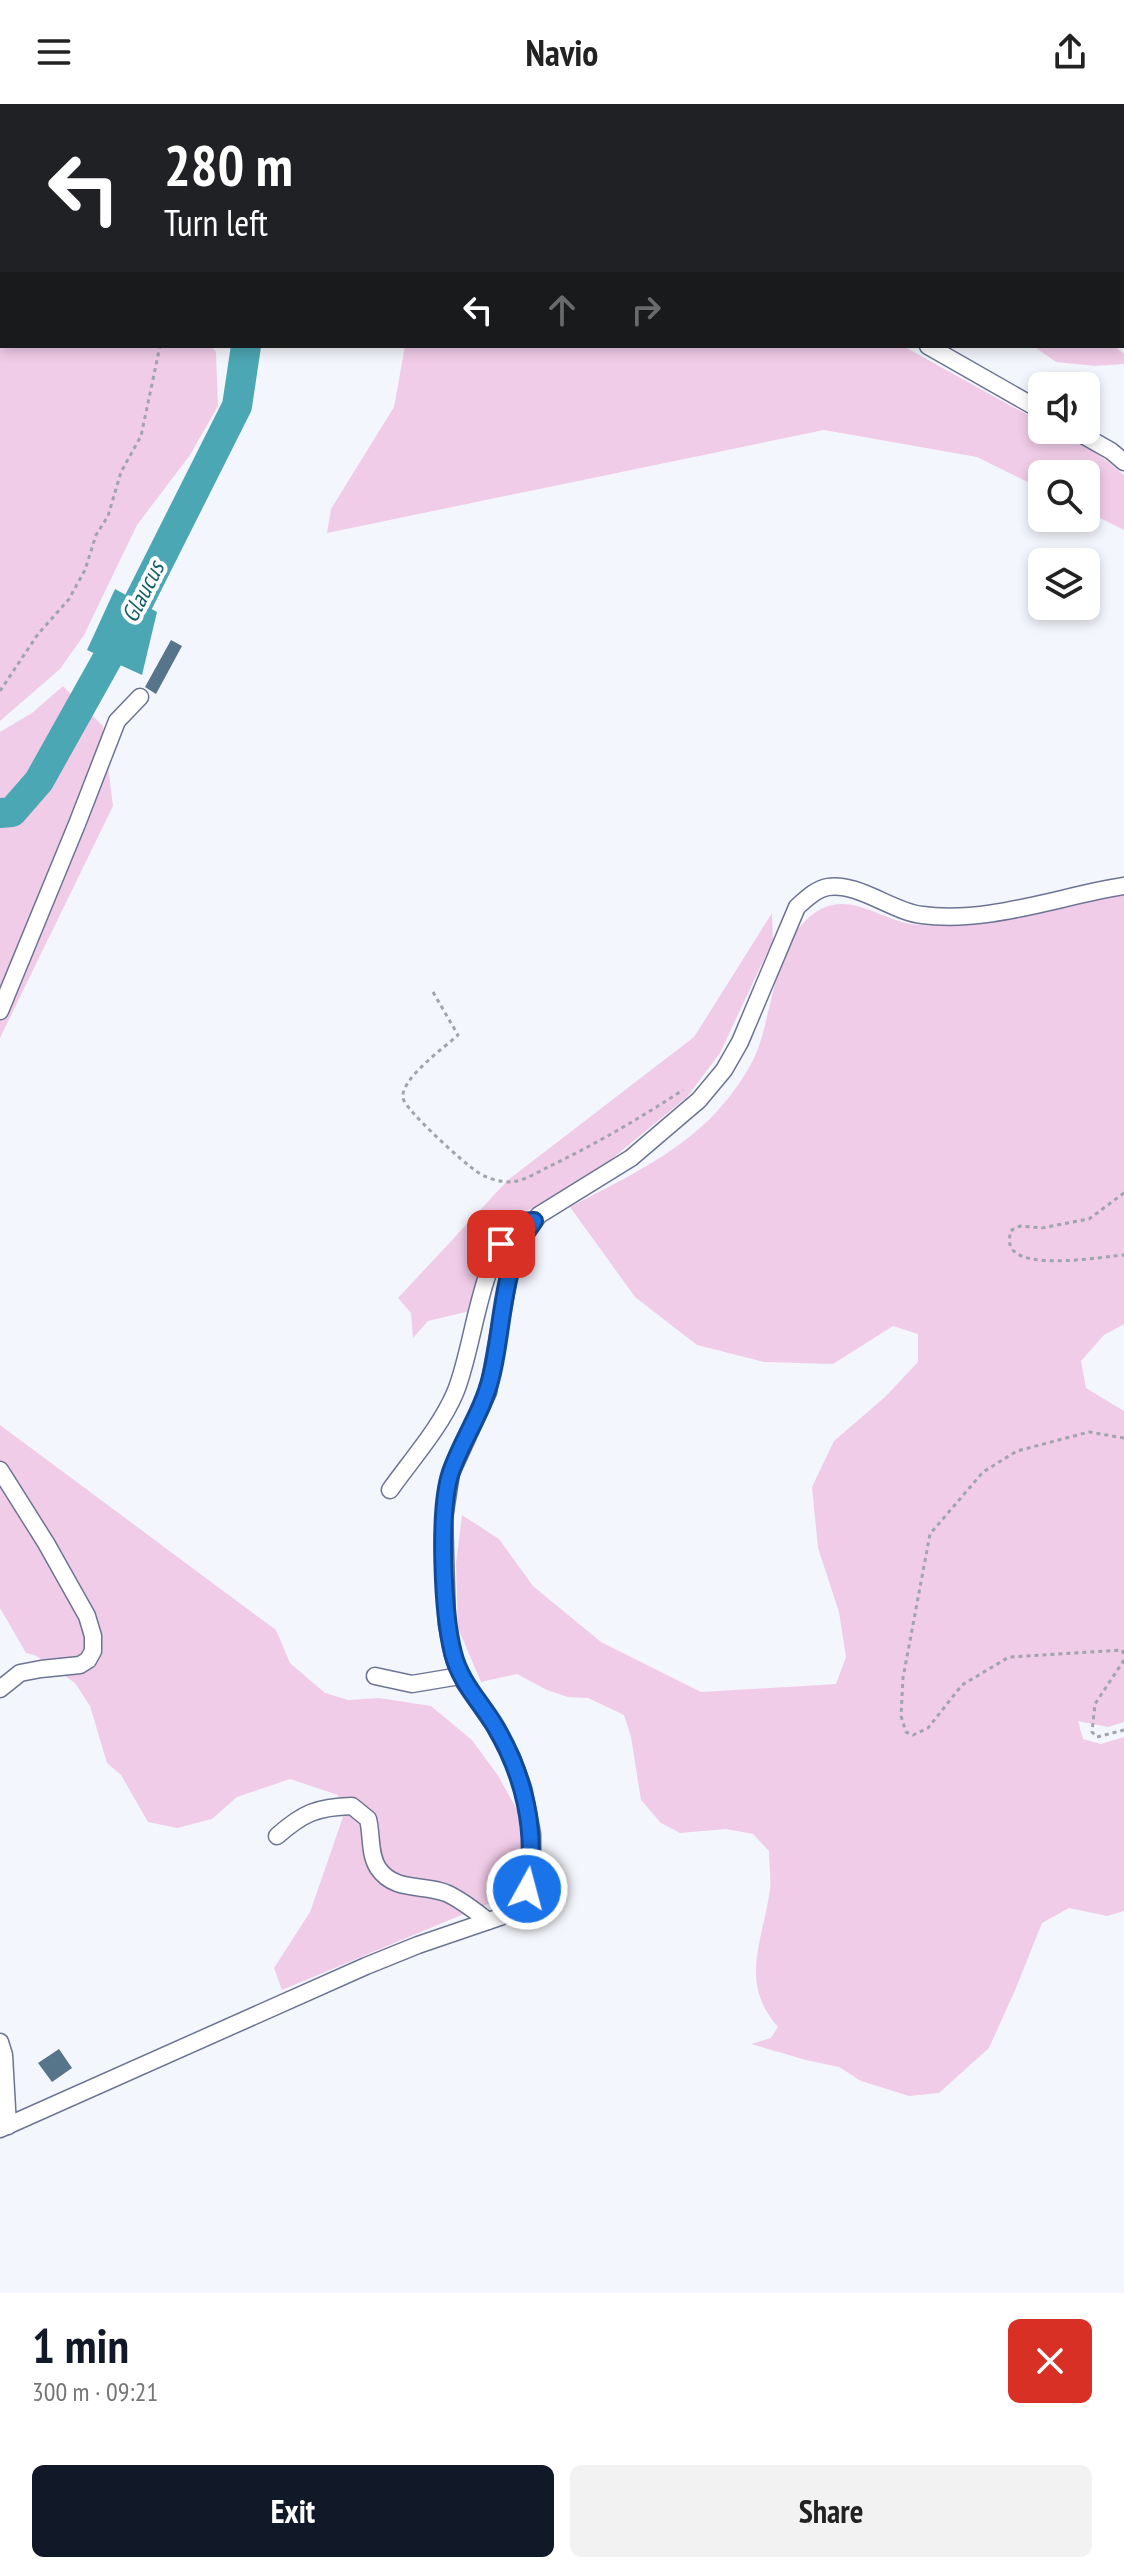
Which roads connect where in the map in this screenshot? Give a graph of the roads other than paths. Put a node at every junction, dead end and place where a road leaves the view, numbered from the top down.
1 (932, 348) edge
2 (1028, 403) edge
3 (1099, 444) edge
4 (1124, 462) edge
5 (140, 697) dead end
6 (1124, 886) edge
7 (0, 1011) edge
8 (534, 1221) junction
9 (0, 1470) edge
10 (390, 1490) dead end
11 (375, 1676) dead end
12 (460, 1676) junction
13 (0, 1689) edge
14 (277, 1836) dead end
15 (488, 1921) junction
16 (0, 2042) edge
17 (4, 2127) edge

1 - 2 street
3 - 4 street
5 - 7 street
6 - 8 street
8 - 10 street
8 - 12 street
9 - 13 street
11 - 12 street
12 - 15 street
14 - 15 street
15 - 17 street
16 - 17 street

